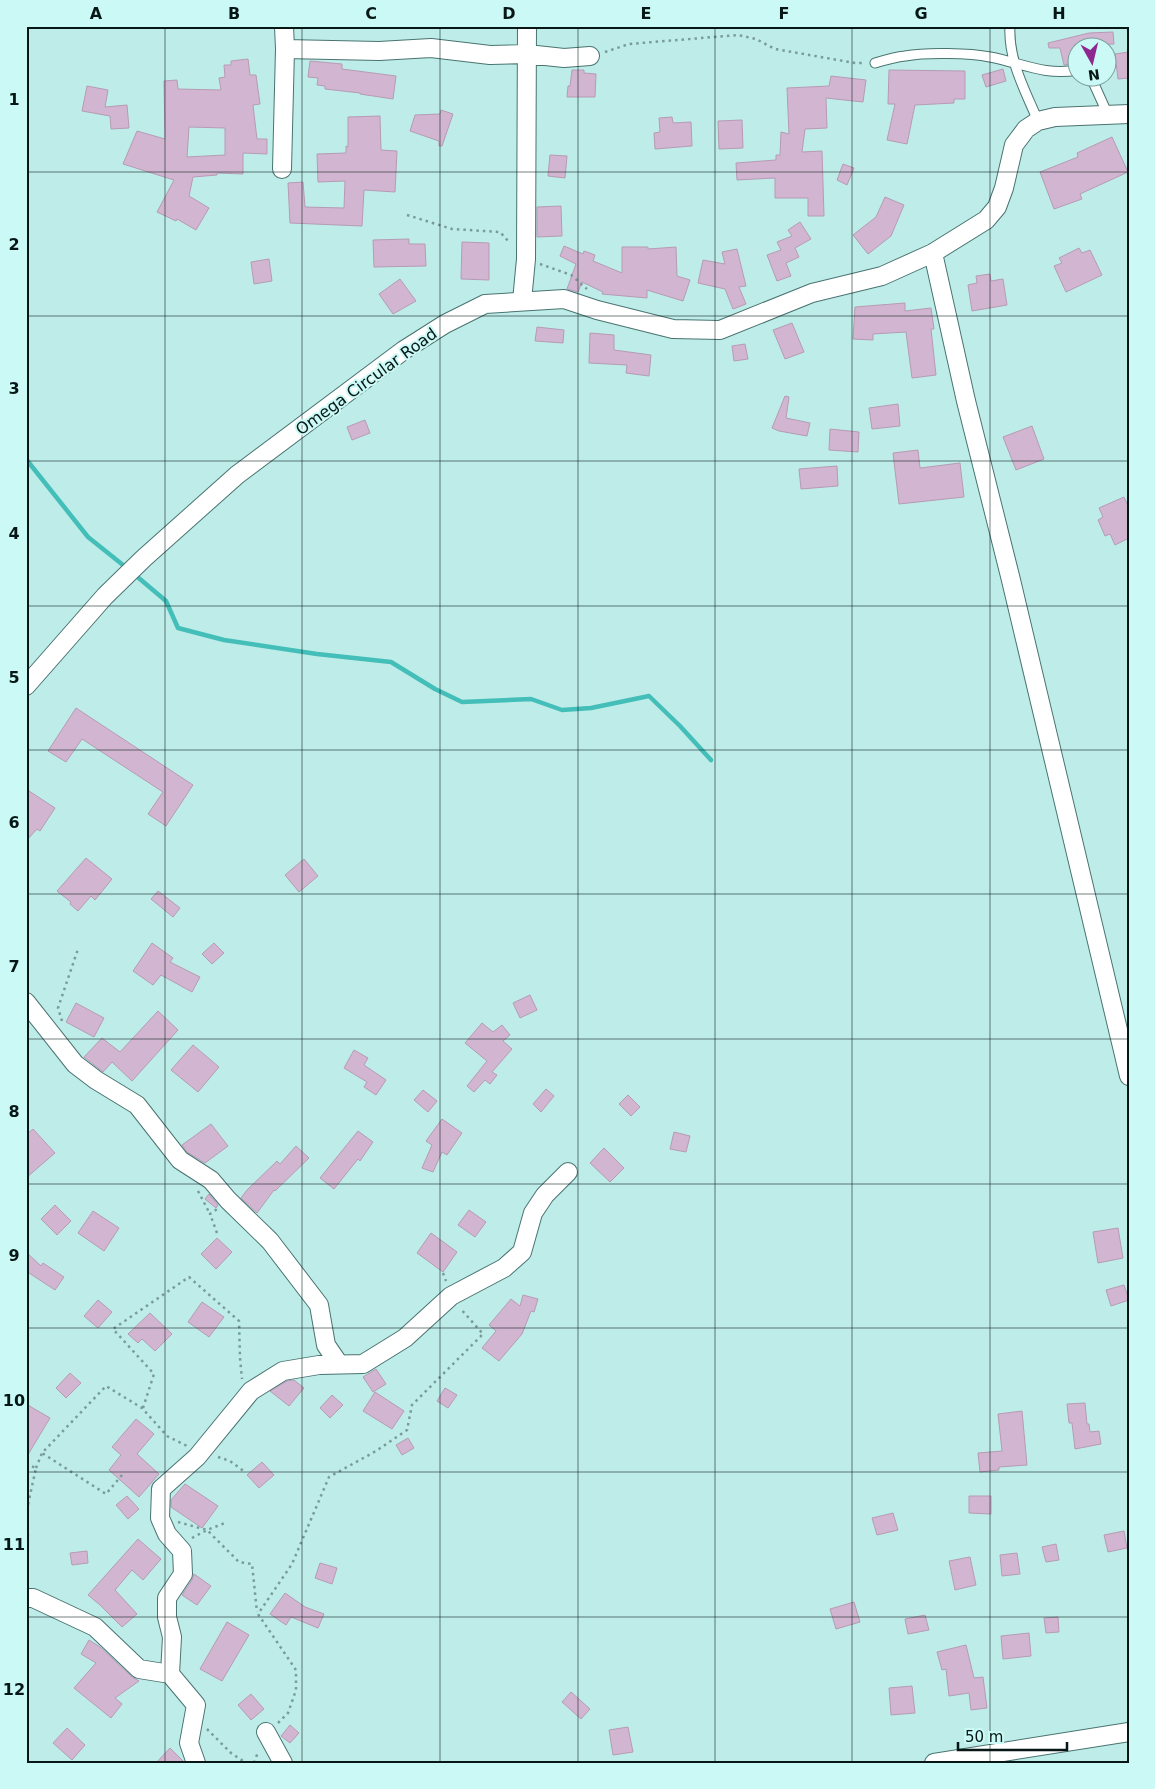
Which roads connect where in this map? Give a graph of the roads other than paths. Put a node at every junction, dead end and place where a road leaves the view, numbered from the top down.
1 (284, 26) edge
2 (527, 26) edge
3 (1010, 26) edge
4 (285, 49) junction
5 (527, 54) junction
6 (590, 56) road end
7 (875, 63) road end
8 (1014, 64) junction
9 (1068, 72) edge
10 (1096, 88) edge
11 (1129, 114) edge
12 (1108, 115) junction
13 (1038, 121) junction
14 (282, 169) dead end
15 (933, 252) junction
16 (522, 301) junction
17 (26, 686) edge
18 (26, 1002) edge
19 (1129, 1076) edge
20 (568, 1172) dead end
21 (339, 1364) junction
22 (26, 1598) edge
23 (170, 1674) junction
24 (266, 1732) road end
25 (1129, 1732) edge
26 (196, 1763) edge
27 (283, 1763) edge
28 (934, 1763) edge

1 - 4 street
2 - 5 street
3 - 8 lane
4 - 5 street
4 - 14 street
5 - 6 street
5 - 16 street
7 - 8 lane
8 - 9 lane
8 - 13 lane
10 - 12 lane
11 - 12 street
12 - 13 street
13 - 15 street, Omega Circular Road
15 - 16 street, Omega Circular Road
15 - 19 street
16 - 17 street, Omega Circular Road
18 - 21 street
20 - 21 street
21 - 23 street
22 - 23 street
23 - 26 street
24 - 27 street
25 - 28 street

